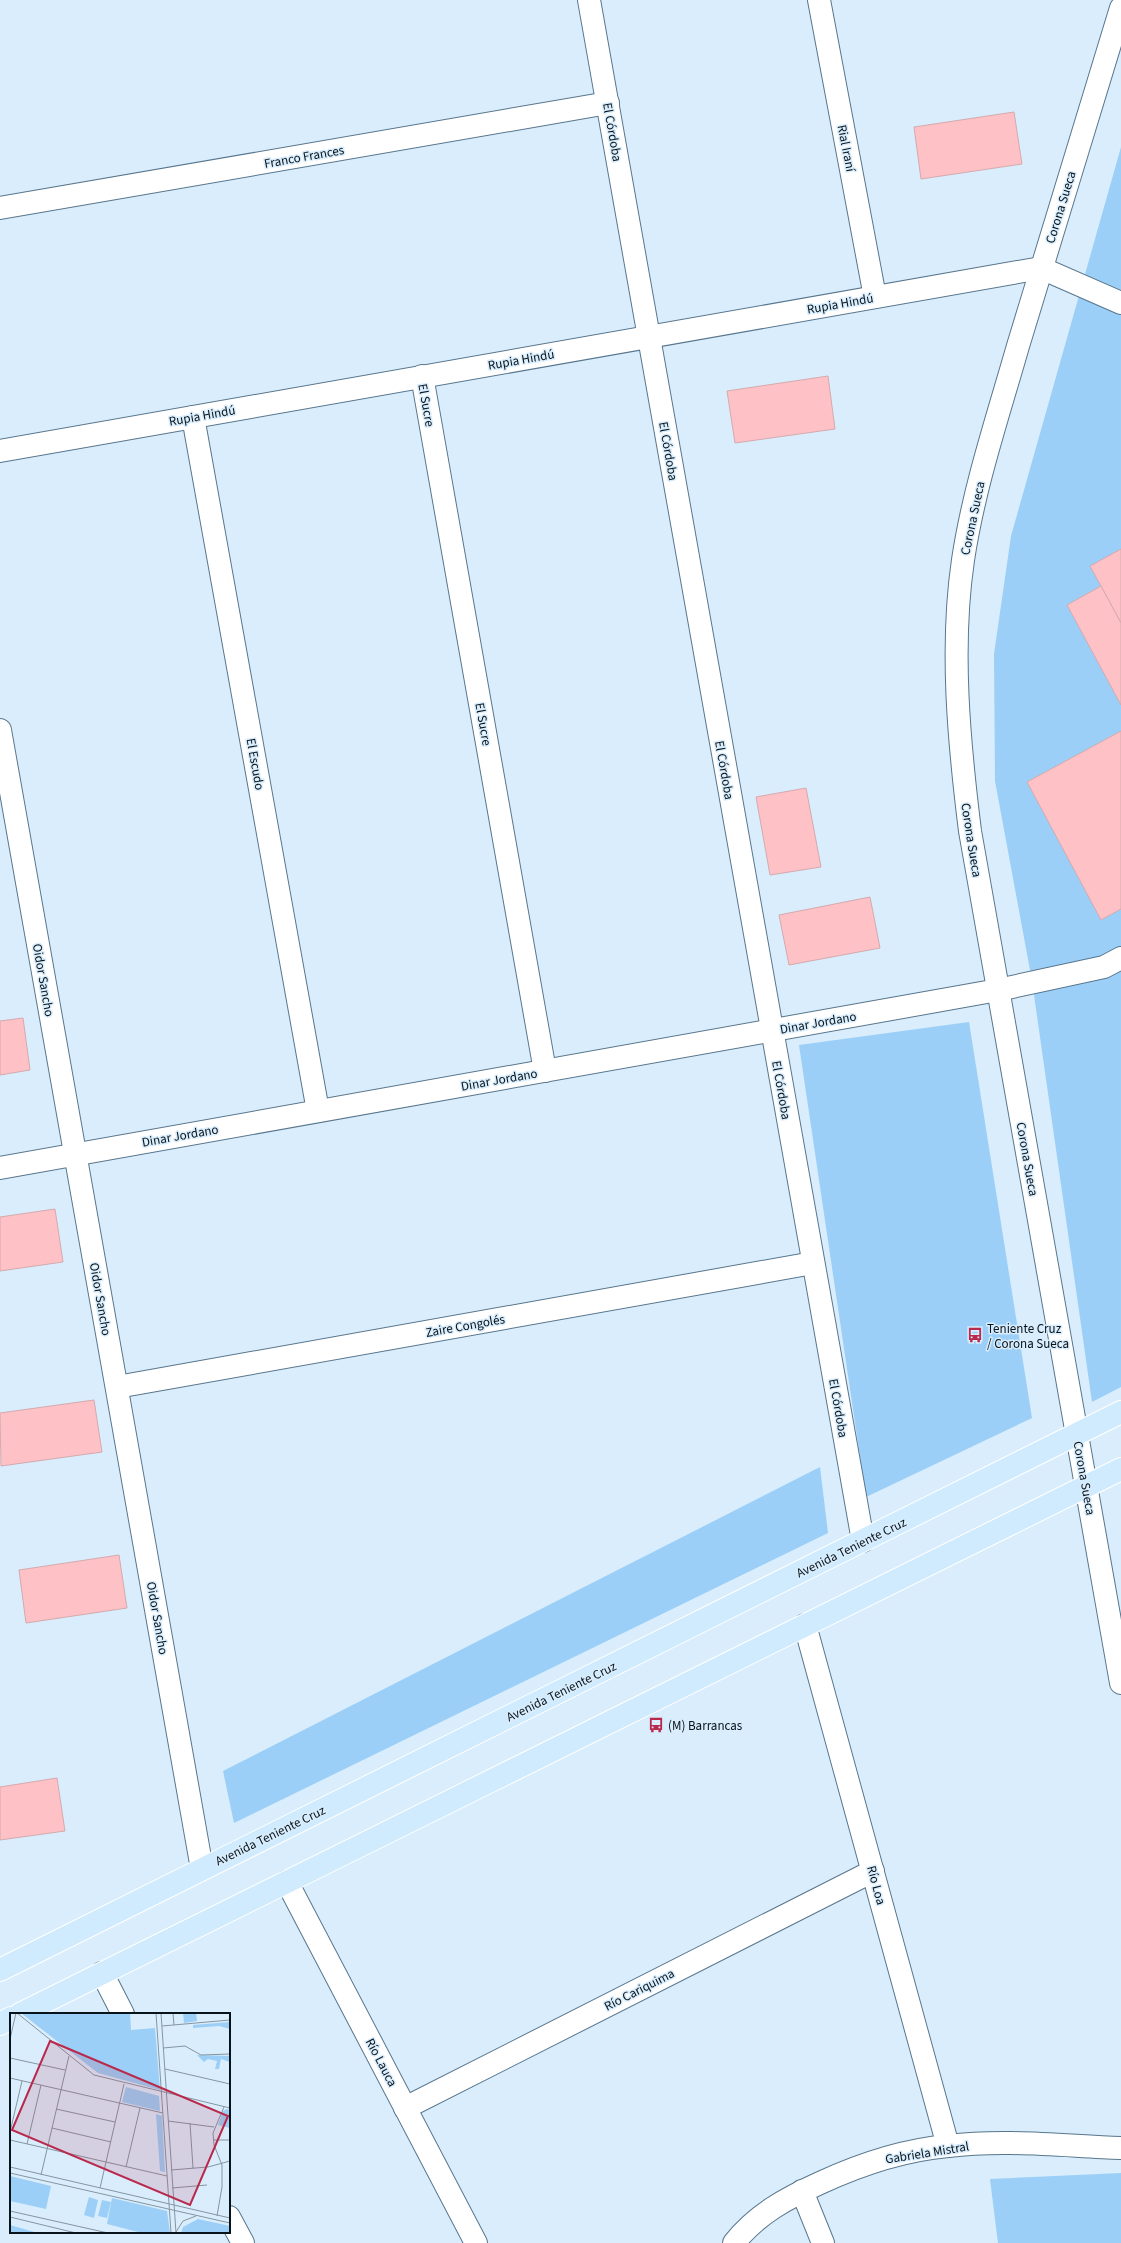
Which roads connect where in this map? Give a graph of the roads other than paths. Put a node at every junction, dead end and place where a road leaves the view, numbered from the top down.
1 (589, 0) edge
2 (819, 0) edge
3 (1121, 8) edge
4 (608, 103) junction
5 (0, 208) edge
6 (1041, 268) junction
7 (875, 297) junction
8 (1121, 302) edge
9 (649, 336) junction
10 (422, 376) junction
11 (193, 417) junction
12 (0, 450) edge
13 (0, 730) edge
14 (1121, 958) edge
15 (998, 990) junction
16 (771, 1031) junction
17 (545, 1071) junction
18 (318, 1111) junction
19 (75, 1154) junction
20 (0, 1168) edge
21 (812, 1263) junction
22 (117, 1387) junction
23 (1121, 1412) edge
24 (1076, 1435) junction
25 (1121, 1469) edge
26 (1086, 1486) junction
27 (863, 1541) junction
28 (805, 1625) junction
29 (1121, 1683) edge
30 (202, 1869) junction
31 (873, 1871) junction
32 (287, 1882) junction
33 (0, 1970) edge
34 (102, 1973) junction
35 (22, 2013) edge
36 (122, 2013) edge
37 (10, 2019) edge
38 (0, 2024) edge
39 (405, 2108) junction
40 (948, 2146) junction
41 (1121, 2148) edge
42 (802, 2191) junction
43 (230, 2219) edge
44 (243, 2243) edge
45 (476, 2243) edge
46 (734, 2243) edge
47 (823, 2243) edge

1 - 4 street, El Córdoba
2 - 7 street, Rial Iraní
3 - 6 street, Corona Sueca
4 - 5 street, Franco Frances
4 - 9 street, El Córdoba
6 - 7 street, Rupia Hindú
6 - 8 street
6 - 15 street, Corona Sueca
7 - 9 street, Rupia Hindú
9 - 10 street, Rupia Hindú
9 - 16 street, El Córdoba
10 - 11 street, Rupia Hindú
10 - 17 street, El Sucre
11 - 12 street, Rupia Hindú
11 - 18 street, El Escudo
13 - 19 street, Oidor Sancho
14 - 15 street, Dinar Jordano
15 - 16 street, Dinar Jordano
15 - 24 street, Corona Sueca
16 - 17 street, Dinar Jordano
16 - 21 street, El Córdoba
17 - 18 street, Dinar Jordano
18 - 19 street, Dinar Jordano
19 - 20 street, Dinar Jordano
19 - 22 street, Oidor Sancho
21 - 22 street, Zaire Congolés
21 - 27 street, El Córdoba
22 - 30 street, Oidor Sancho
23 - 24 main road, Avenida Teniente Cruz
24 - 26 street, Corona Sueca
24 - 27 main road, Avenida Teniente Cruz
25 - 26 main road
26 - 28 main road
26 - 29 street, Corona Sueca
27 - 30 main road, Avenida Teniente Cruz
28 - 31 street, Río Loa
28 - 32 main road
30 - 33 main road, Avenida Teniente Cruz
31 - 39 street, Río Cariquima
31 - 40 street, Río Loa
32 - 34 main road
32 - 39 street, Río Lauca
34 - 35 main road
34 - 36 street
37 - 38 main road
39 - 45 street, Río Lauca
40 - 41 street, Gabriela Mistral
40 - 42 street, Gabriela Mistral
42 - 46 street, Gabriela Mistral
42 - 47 street
43 - 44 street

